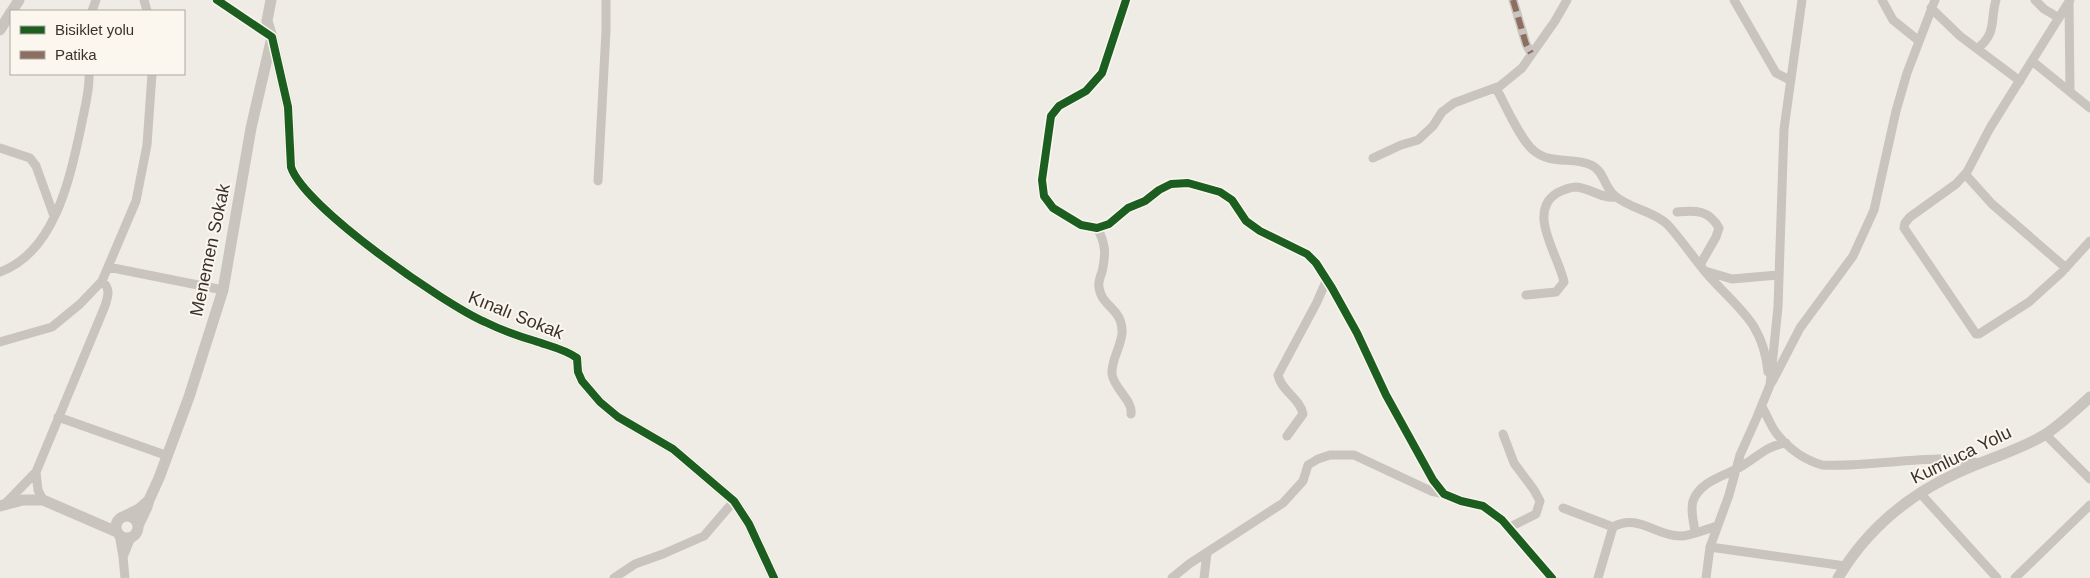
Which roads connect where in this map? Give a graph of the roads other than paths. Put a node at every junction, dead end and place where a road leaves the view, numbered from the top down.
1 (216, 0) edge
2 (271, 0) edge
3 (606, 0) edge
4 (1126, 0) edge
5 (1512, 0) edge
6 (1567, 0) edge
7 (1734, 0) edge
8 (1802, 0) edge
9 (1882, 0) edge
10 (1996, 0) edge
11 (2035, 0) edge
12 (2070, 0) edge
13 (1933, 4) edge
14 (10, 14) edge
15 (2059, 18) junction
16 (0, 30) edge
17 (272, 37) junction
18 (1919, 41) junction
19 (1978, 48) junction
20 (1532, 53) junction
21 (2032, 61) junction
22 (89, 75) edge
23 (152, 75) edge
24 (1790, 80) junction
25 (2020, 81) junction
26 (1496, 88) junction
27 (2070, 92) junction
28 (2090, 108) edge
29 (0, 148) edge
30 (1373, 158) dead end
31 (1965, 174) junction
32 (598, 181) dead end
33 (1616, 197) junction
34 (1677, 212) dead end
35 (54, 216) junction
36 (1097, 228) junction
37 (2090, 241) edge
38 (108, 267) junction
39 (1702, 268) junction
40 (2066, 268) junction
41 (0, 272) edge
42 (1778, 275) junction
43 (1327, 279) junction
44 (102, 281) junction
45 (223, 290) junction
46 (1526, 295) dead end
47 (0, 342) edge
48 (1770, 384) junction
49 (2090, 397) edge
50 (1762, 407) junction
51 (1131, 414) dead end
52 (58, 417) junction
53 (1502, 434) dead end
54 (2045, 434) junction
55 (1287, 436) dead end
56 (1786, 443) junction
57 (168, 456) junction
58 (1979, 463) junction
59 (1737, 468) junction
60 (36, 472) junction
61 (2090, 479) edge
62 (1920, 493) junction
63 (1444, 494) junction
64 (43, 500) junction
65 (149, 500) junction
66 (734, 501) junction
67 (3, 505) edge
68 (2090, 505) edge
69 (1563, 508) dead end
70 (123, 517) junction
71 (88, 518) junction
72 (138, 526) junction
73 (1717, 526) junction
74 (1613, 527) junction
75 (1508, 528) junction
76 (1695, 532) junction
77 (122, 534) junction
78 (1710, 547) junction
79 (1207, 553) junction
80 (1845, 566) junction
81 (126, 578) edge
82 (614, 578) edge
83 (774, 578) edge
84 (1172, 578) edge
85 (1204, 578) edge
86 (1552, 578) edge
87 (1598, 578) edge
88 (1706, 578) edge
89 (1838, 578) edge
90 (1997, 578) edge
91 (2015, 578) edge

1 - 17 street
2 - 17 street, Menemen Sokak
3 - 32 street
4 - 36 street
5 - 20 street
6 - 20 street
7 - 24 street
8 - 24 street
9 - 18 street
10 - 19 street
11 - 15 street
12 - 15 street
12 - 27 street
13 - 18 street
13 - 19 street
14 - 16 street
15 - 21 street
17 - 45 street, Menemen Sokak
17 - 66 street, Kınalı Sokak
18 - 48 street
19 - 25 street
20 - 26 street
21 - 25 street
21 - 27 street
22 - 35 street
23 - 38 street
24 - 42 street
25 - 31 street
26 - 30 street
26 - 33 street
27 - 28 street
29 - 35 street
31 - 40 street
31 - 40 street
33 - 39 street
33 - 46 street
34 - 39 street
35 - 41 street
36 - 43 street
36 - 51 street
37 - 40 street
38 - 44 street
38 - 45 street
39 - 42 street
39 - 48 street
42 - 48 street
43 - 55 street
43 - 63 street
44 - 47 street
44 - 52 street
45 - 57 street, Menemen Sokak
48 - 50 street
49 - 54 street, Kumluca Yolu
50 - 56 street
50 - 59 street
52 - 57 street
52 - 60 street
53 - 75 street
54 - 58 street, Kumluca Yolu
54 - 61 street
56 - 58 street
56 - 59 street
57 - 65 street, Menemen Sokak
58 - 62 street, Kumluca Yolu
59 - 73 street
59 - 76 street
60 - 64 street
60 - 67 street
62 - 80 street, Kumluca Yolu
62 - 90 street
63 - 75 street
63 - 79 street
64 - 67 street
64 - 71 street
65 - 70 street
65 - 72 street, Menemen Sokak
66 - 82 street
66 - 83 street, Kınalı Sokak
68 - 91 street
69 - 74 street
70 - 71 street
70 - 72 street
70 - 77 street
71 - 77 street
72 - 77 street, Menemen Sokak
73 - 76 street
73 - 78 street
74 - 76 street
74 - 87 street
75 - 86 street
77 - 81 street
78 - 80 street
78 - 88 street
79 - 84 street
79 - 85 street
80 - 89 street, Kumluca Yolu

